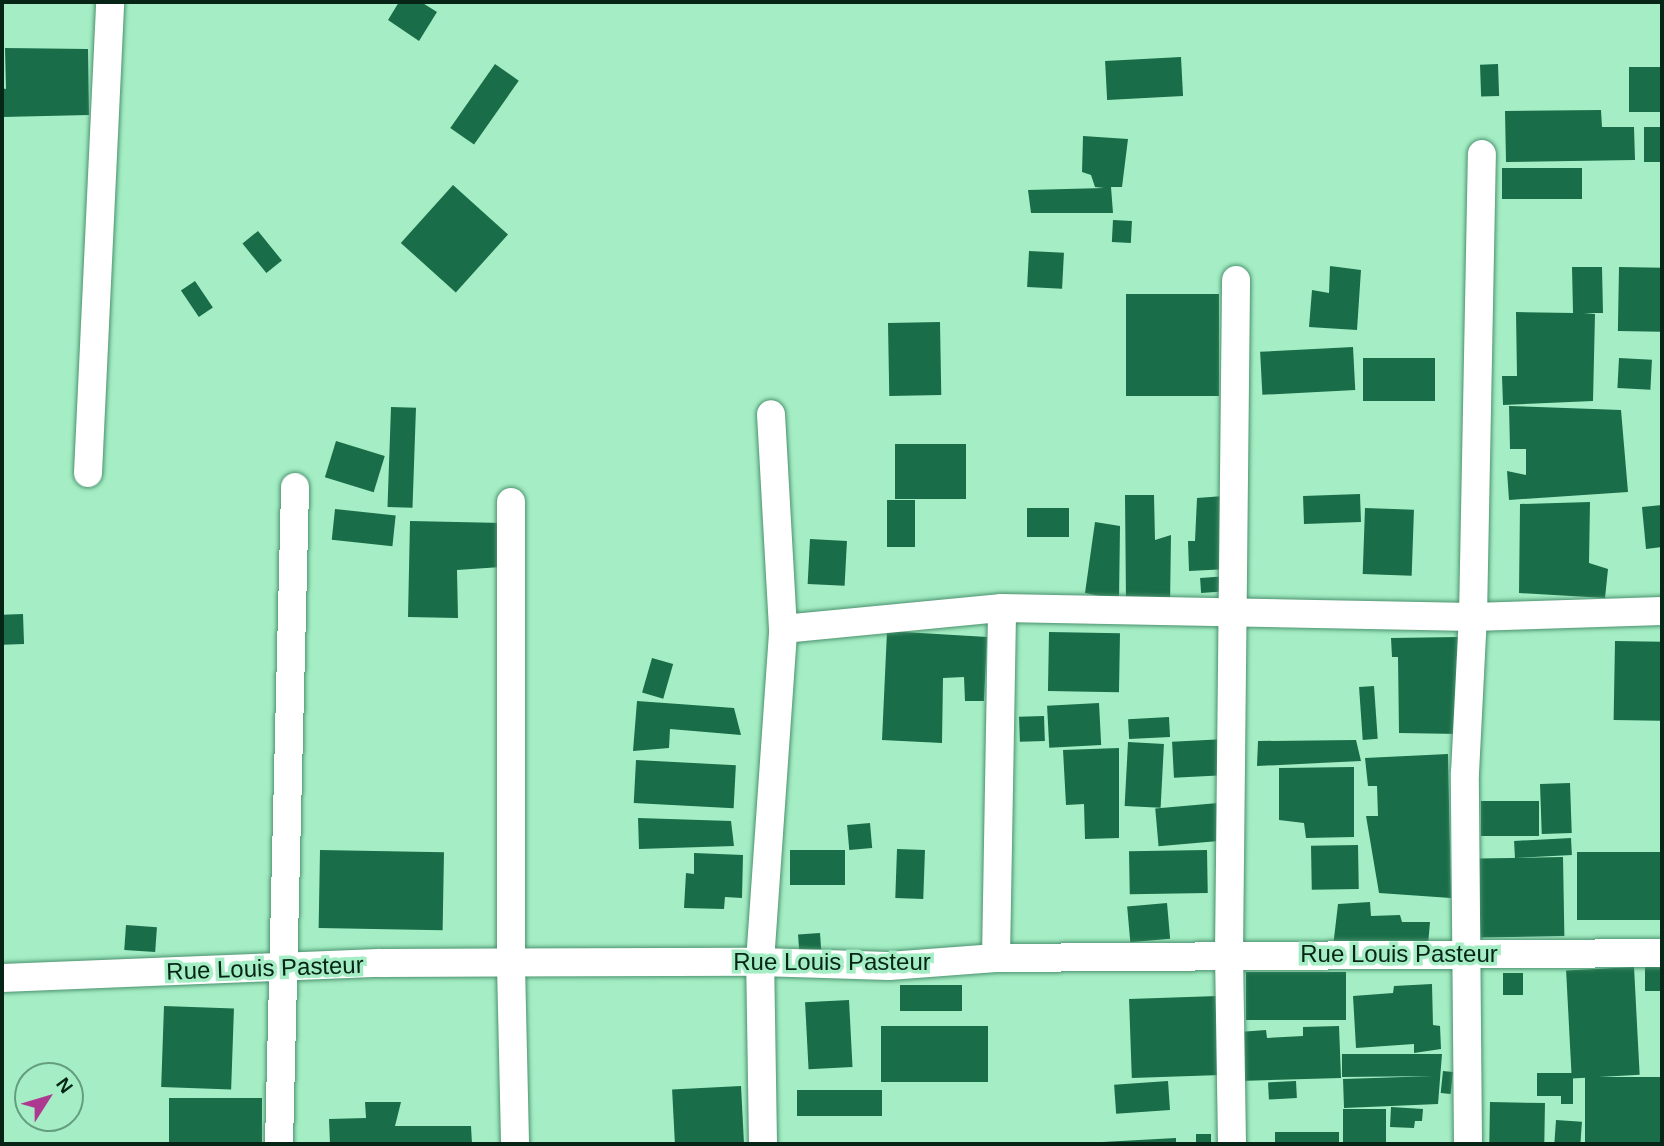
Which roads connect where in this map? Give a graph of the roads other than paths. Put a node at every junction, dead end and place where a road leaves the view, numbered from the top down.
1 (110, 2) edge
2 (1482, 154) dead end
3 (1236, 280) dead end
4 (771, 414) dead end
5 (88, 473) dead end
6 (295, 487) dead end
7 (511, 502) dead end
8 (1002, 608) junction
9 (1662, 611) edge
10 (1235, 615) junction
11 (1473, 617) junction
12 (783, 629) junction
13 (1662, 953) edge
14 (1230, 954) junction
15 (1464, 954) junction
16 (996, 958) junction
17 (760, 962) junction
18 (511, 965) junction
19 (284, 967) junction
20 (2, 978) edge
21 (279, 1144) edge
22 (515, 1144) edge
23 (763, 1144) edge
24 (1232, 1144) edge
25 (1468, 1144) edge

1 - 5 street
2 - 11 street
3 - 10 street
4 - 12 street
6 - 19 street
7 - 18 street
8 - 10 street
8 - 12 street
8 - 16 street
9 - 11 street
10 - 11 street
10 - 14 street
11 - 15 street
12 - 17 street
13 - 15 street, Rue Louis Pasteur
14 - 15 street, Rue Louis Pasteur
14 - 16 street, Rue Louis Pasteur
14 - 24 street
15 - 25 street
16 - 17 street, Rue Louis Pasteur
17 - 18 street, Rue Louis Pasteur
17 - 23 street
18 - 19 street, Rue Louis Pasteur
18 - 22 street
19 - 20 street, Rue Louis Pasteur
19 - 21 street

